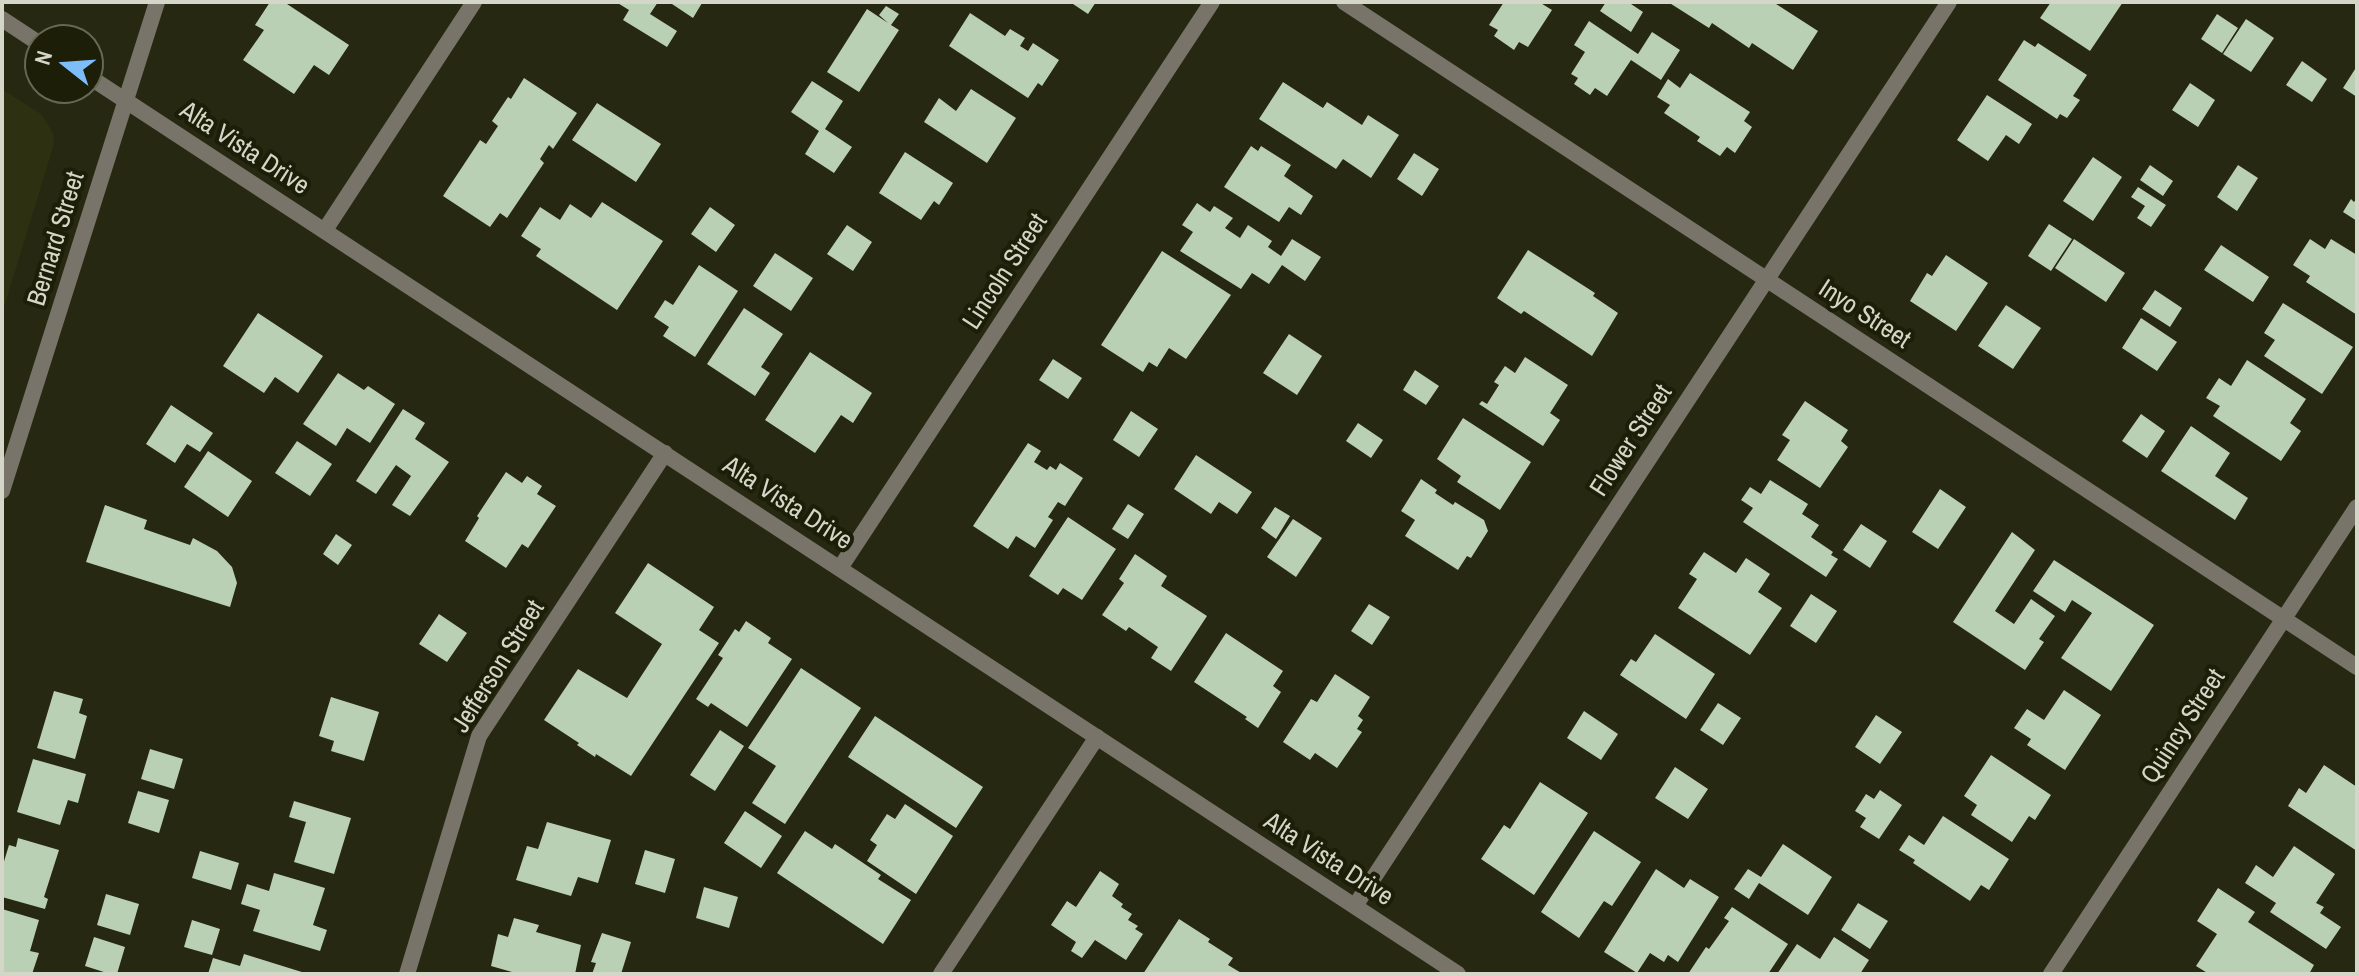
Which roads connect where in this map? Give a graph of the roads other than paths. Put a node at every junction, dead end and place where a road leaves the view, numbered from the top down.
1 (157, 2) edge
2 (474, 2) edge
3 (1212, 2) edge
4 (1344, 2) edge
5 (1949, 2) edge
6 (2, 19) edge
7 (24, 33) edge
8 (104, 87) edge
9 (125, 101) junction
10 (325, 230) junction
11 (1767, 280) junction
12 (665, 453) junction
13 (2, 491) edge
14 (2357, 507) edge
15 (840, 568) junction
16 (2284, 619) junction
17 (2357, 667) edge
18 (1097, 737) junction
19 (1355, 906) junction
20 (407, 974) edge
21 (941, 974) edge
22 (1458, 974) edge
23 (2051, 974) edge

1 - 9 street, Bernard Street
2 - 10 street
3 - 15 street, Lincoln Street
4 - 11 street, Inyo Street
5 - 11 street, Flower Street
6 - 7 street
8 - 9 street, Alta Vista Drive
9 - 10 street, Alta Vista Drive
9 - 13 street, Bernard Street
10 - 12 street, Alta Vista Drive
11 - 16 street, Inyo Street
11 - 19 street, Flower Street
12 - 15 street, Alta Vista Drive
12 - 20 street, Jefferson Street
14 - 16 street, Quincy Street
15 - 18 street, Alta Vista Drive
16 - 17 street, Inyo Street
16 - 23 street, Quincy Street
18 - 19 street, Alta Vista Drive
18 - 21 street
19 - 22 street, Alta Vista Drive

